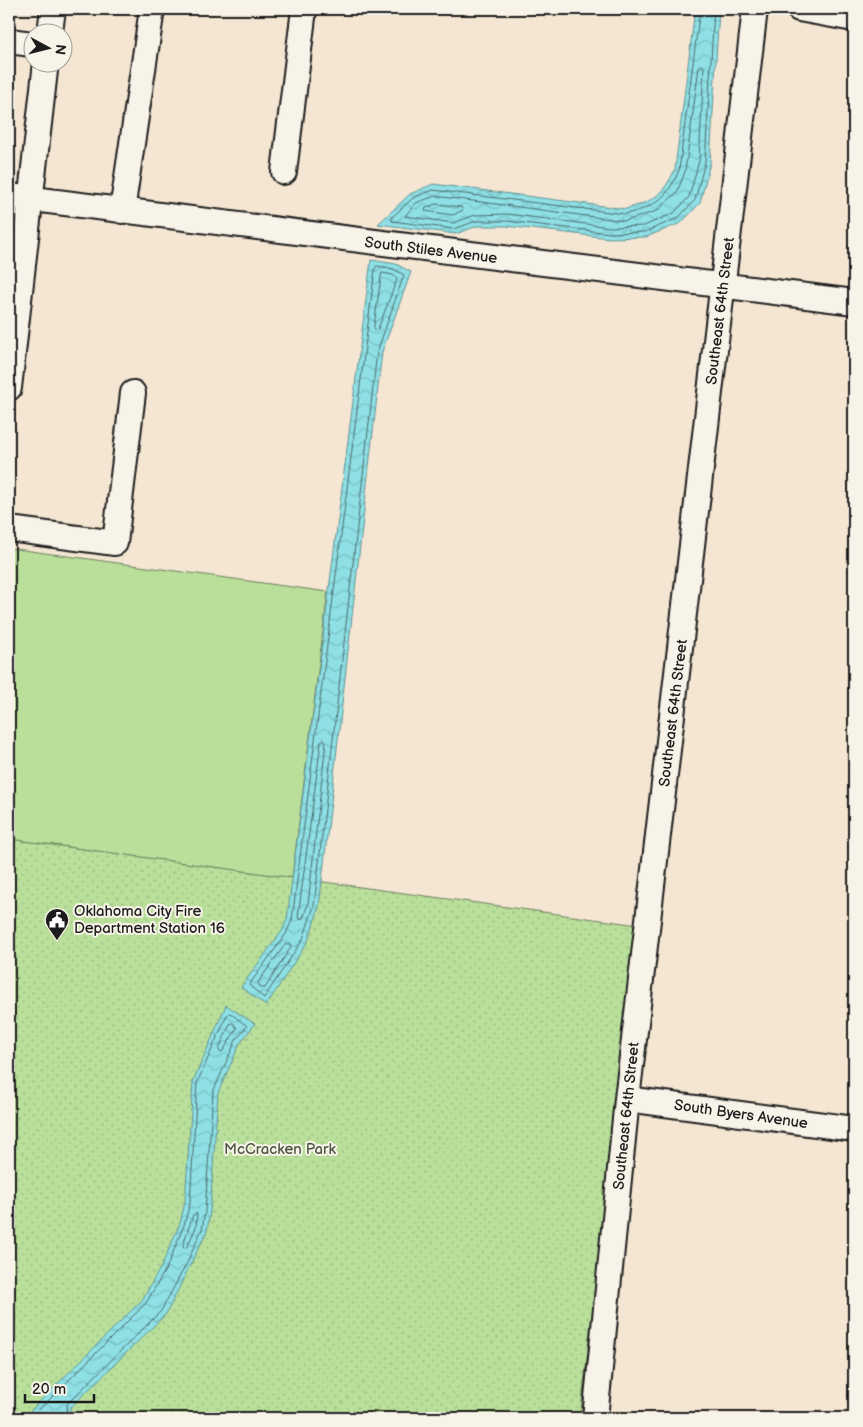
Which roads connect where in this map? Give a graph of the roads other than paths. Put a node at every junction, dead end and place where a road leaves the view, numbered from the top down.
1 (53, 9) edge
2 (152, 9) edge
3 (304, 9) edge
4 (755, 9) edge
5 (798, 9) edge
6 (854, 19) edge
7 (51, 22) edge
8 (9, 41) edge
9 (22, 43) edge
10 (44, 72) edge
11 (284, 172) dead end
12 (20, 197) edge
13 (122, 210) junction
14 (723, 286) junction
15 (854, 302) edge
16 (9, 388) edge
17 (133, 393) dead end
18 (9, 529) edge
19 (627, 1099) junction
20 (854, 1129) edge
21 (595, 1418) edge

1 - 7 street
2 - 13 street
3 - 11 street
4 - 14 street, Southeast 64th Street
5 - 6 street
8 - 9 street
10 - 12 street
12 - 13 street, South Stiles Avenue
12 - 16 street
13 - 14 street, South Stiles Avenue
14 - 15 street, South Stiles Avenue
14 - 19 street, Southeast 64th Street
17 - 18 street
19 - 20 street, South Byers Avenue
19 - 21 street, Southeast 64th Street

